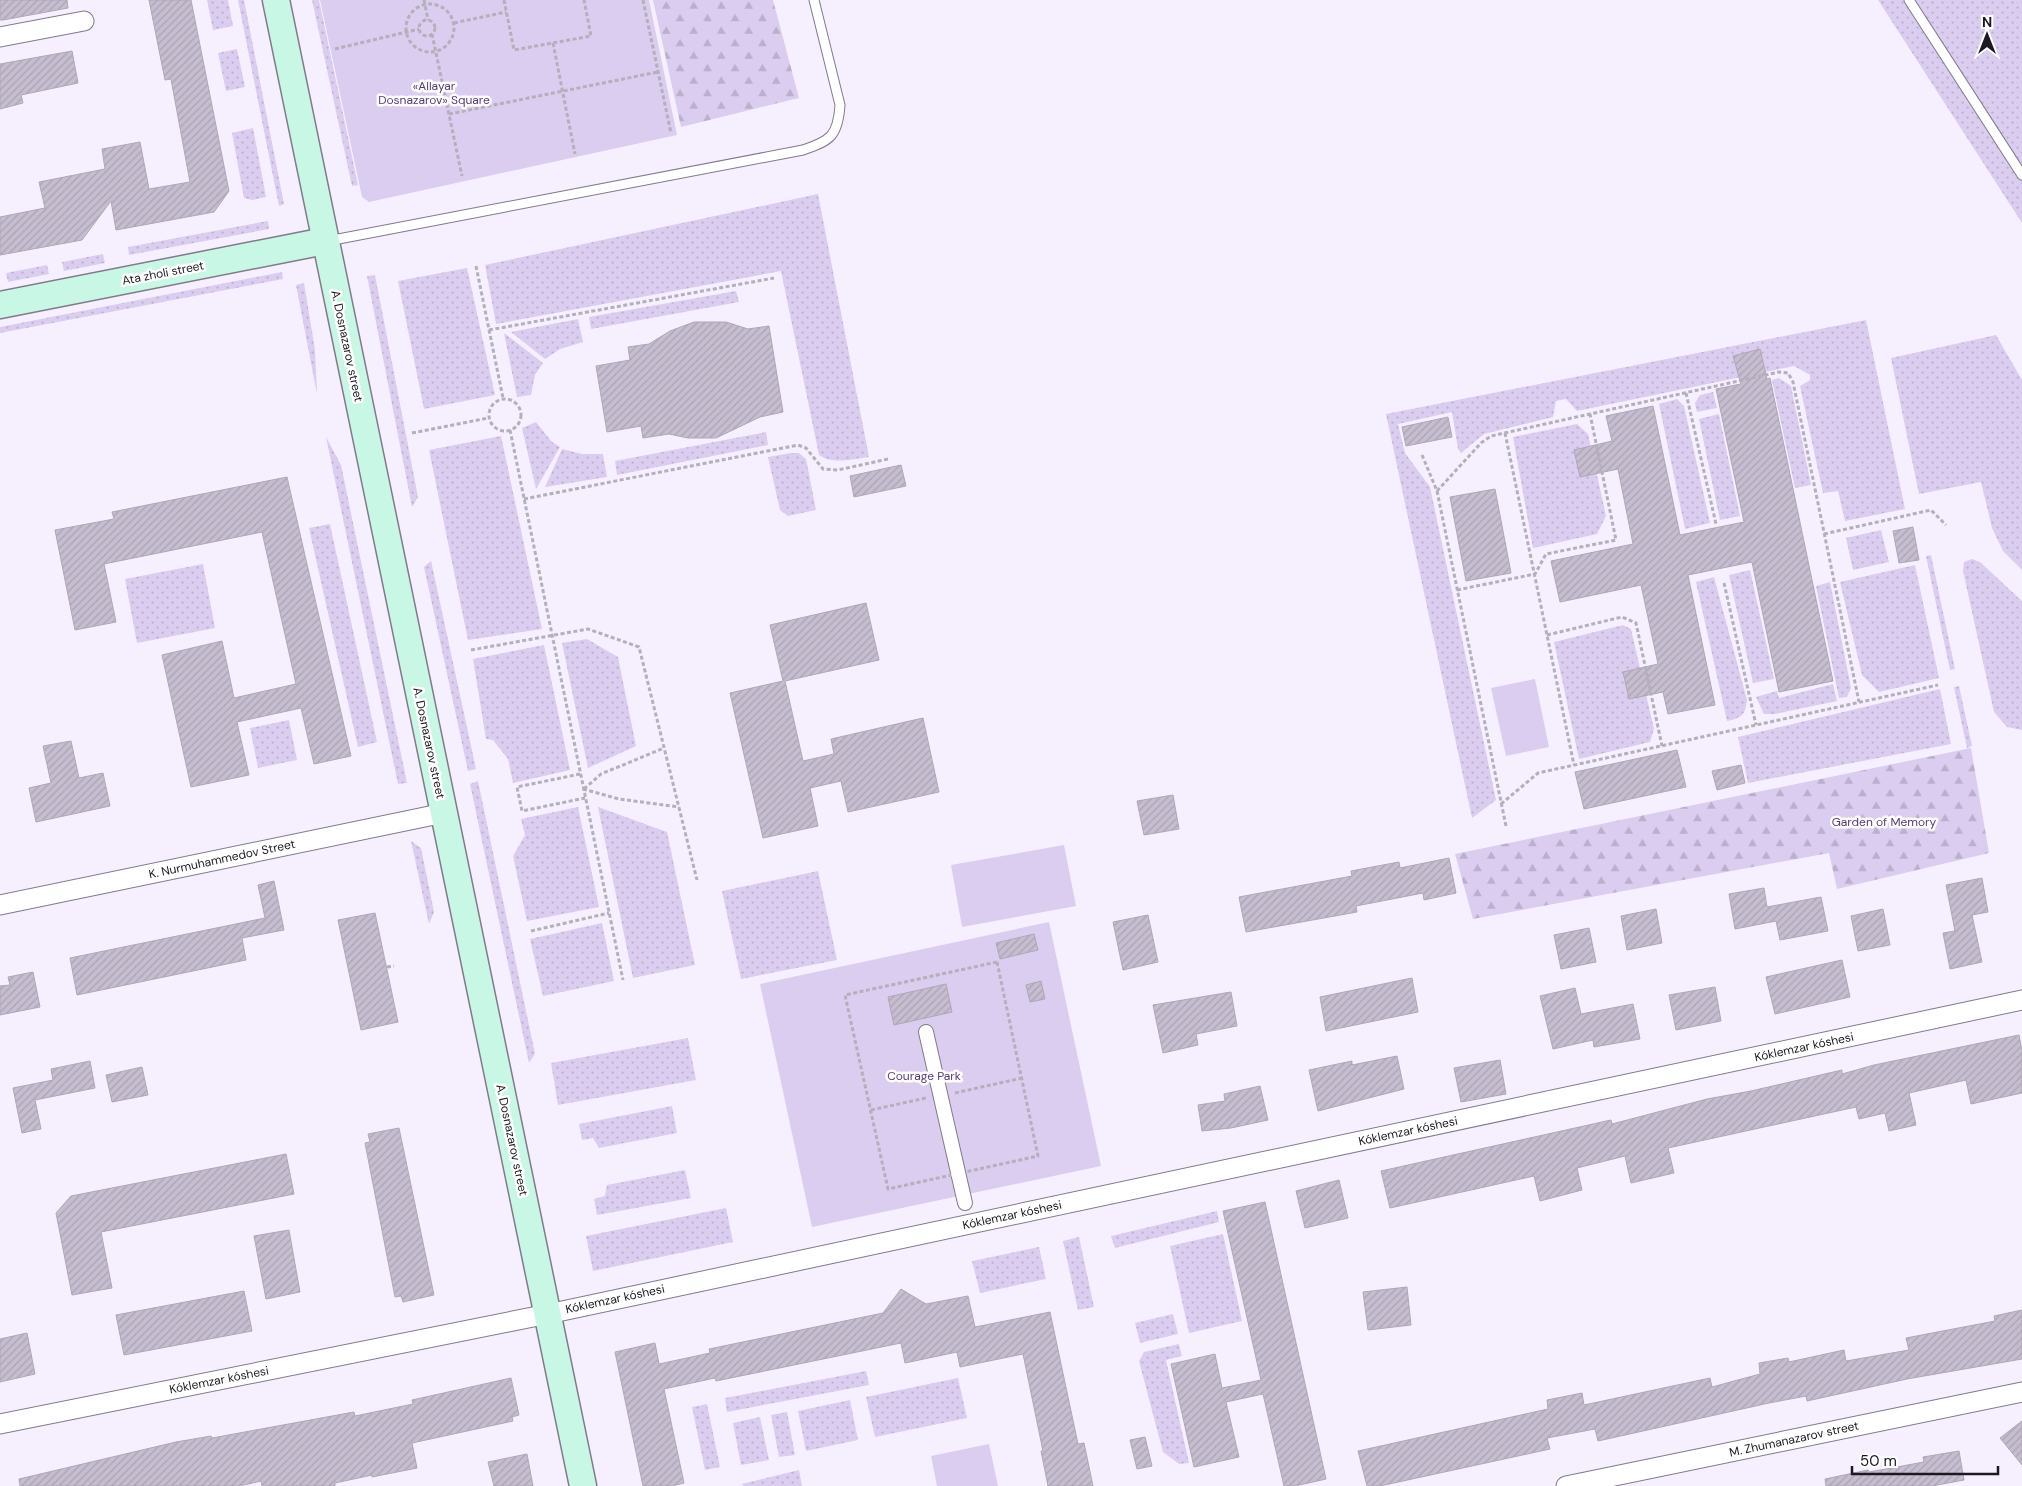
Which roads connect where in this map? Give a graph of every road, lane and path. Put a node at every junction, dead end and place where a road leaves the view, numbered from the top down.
1 (276, 0) edge
2 (504, 0) edge
3 (584, 0) edge
4 (643, 0) edge
5 (814, 0) edge
6 (1909, 0) edge
7 (425, 2) edge
8 (506, 12) junction
9 (428, 20) junction
10 (84, 21) dead end
11 (454, 23) junction
12 (419, 29) junction
13 (406, 32) junction
14 (432, 34) junction
15 (0, 38) edge
16 (552, 43) junction
17 (334, 49) dead end
18 (435, 52) junction
19 (658, 72) junction
20 (562, 91) junction
21 (449, 114) junction
22 (671, 133) dead end
23 (575, 154) dead end
24 (2022, 175) edge
25 (462, 176) dead end
26 (325, 241) junction
27 (476, 266) dead end
28 (774, 278) dead end
29 (0, 304) edge
30 (489, 330) junction
31 (1686, 393) junction
32 (503, 398) junction
33 (1590, 414) junction
34 (488, 418) junction
35 (510, 430) junction
36 (412, 433) dead end
37 (1505, 433) junction
38 (1422, 455) dead end
39 (888, 459) dead end
40 (1437, 491) junction
41 (524, 499) junction
42 (1716, 524) dead end
43 (1946, 525) dead end
44 (1824, 534) junction
45 (1535, 574) junction
46 (1724, 583) dead end
47 (1457, 590) junction
48 (1547, 635) junction
49 (552, 636) junction
50 (471, 650) dead end
51 (1938, 684) dead end
52 (1859, 702) junction
53 (1756, 725) junction
54 (1662, 746) junction
55 (664, 748) junction
56 (1574, 765) junction
57 (580, 774) junction
58 (583, 789) junction
59 (585, 798) junction
60 (1502, 804) junction
61 (679, 807) junction
62 (444, 813) junction
63 (1506, 826) dead end
64 (697, 880) dead end
65 (0, 905) edge
66 (609, 913) junction
67 (531, 931) dead end
68 (394, 966) dead end
69 (387, 967) dead end
70 (623, 980) dead end
71 (2022, 1000) edge
72 (926, 1032) dead end
73 (1038, 1156) dead end
74 (888, 1189) dead end
75 (965, 1203) dead end
76 (548, 1314) junction
77 (2022, 1392) edge
78 (0, 1424) edge
79 (583, 1486) edge
80 (1566, 1486) edge

1 - 26 main road, A. Dosnazarov street
2 - 8 path
3 - 16 path
4 - 19 path
5 - 26 lane
6 - 24 lane
7 - 9 path
7 - 11 path
7 - 13 path
8 - 11 path
8 - 16 path
9 - 12 path
9 - 14 path
10 - 15 street
11 - 18 path
12 - 13 path
12 - 14 path
13 - 17 path
13 - 18 path
14 - 18 path
16 - 20 path
18 - 21 path
19 - 20 path
19 - 22 path
20 - 21 path
20 - 23 path
21 - 25 path
26 - 29 main road, Ata zholi street
26 - 62 main road, A. Dosnazarov street
27 - 30 path
28 - 30 path
30 - 32 path
31 - 33 path
31 - 42 path
31 - 44 path
32 - 34 path
32 - 35 path
33 - 37 path
33 - 45 path
34 - 35 path
34 - 36 path
35 - 41 path
37 - 40 path
37 - 45 path
38 - 40 path
39 - 41 path
40 - 47 path
41 - 49 path
43 - 44 path
44 - 52 path
45 - 47 path
45 - 48 path
46 - 53 path
47 - 60 path
48 - 54 path
48 - 56 path
49 - 50 path
49 - 55 path
49 - 57 path
51 - 52 path
52 - 53 path
53 - 54 path
54 - 56 path
55 - 58 path
55 - 61 path
56 - 60 path
57 - 58 path
57 - 59 path
58 - 59 path
58 - 61 path
59 - 66 path
60 - 63 path
61 - 64 path
62 - 65 street, K. Nurmuhammedov Street
62 - 76 main road, A. Dosnazarov street
66 - 67 path
66 - 70 path
68 - 69 path
71 - 76 street, Kóklemzar kóshesi
72 - 75 street
73 - 74 path
76 - 78 street, Kóklemzar kóshesi
76 - 79 main road, A. Dosnazarov street
77 - 80 street, M. Zhumanazarov street

